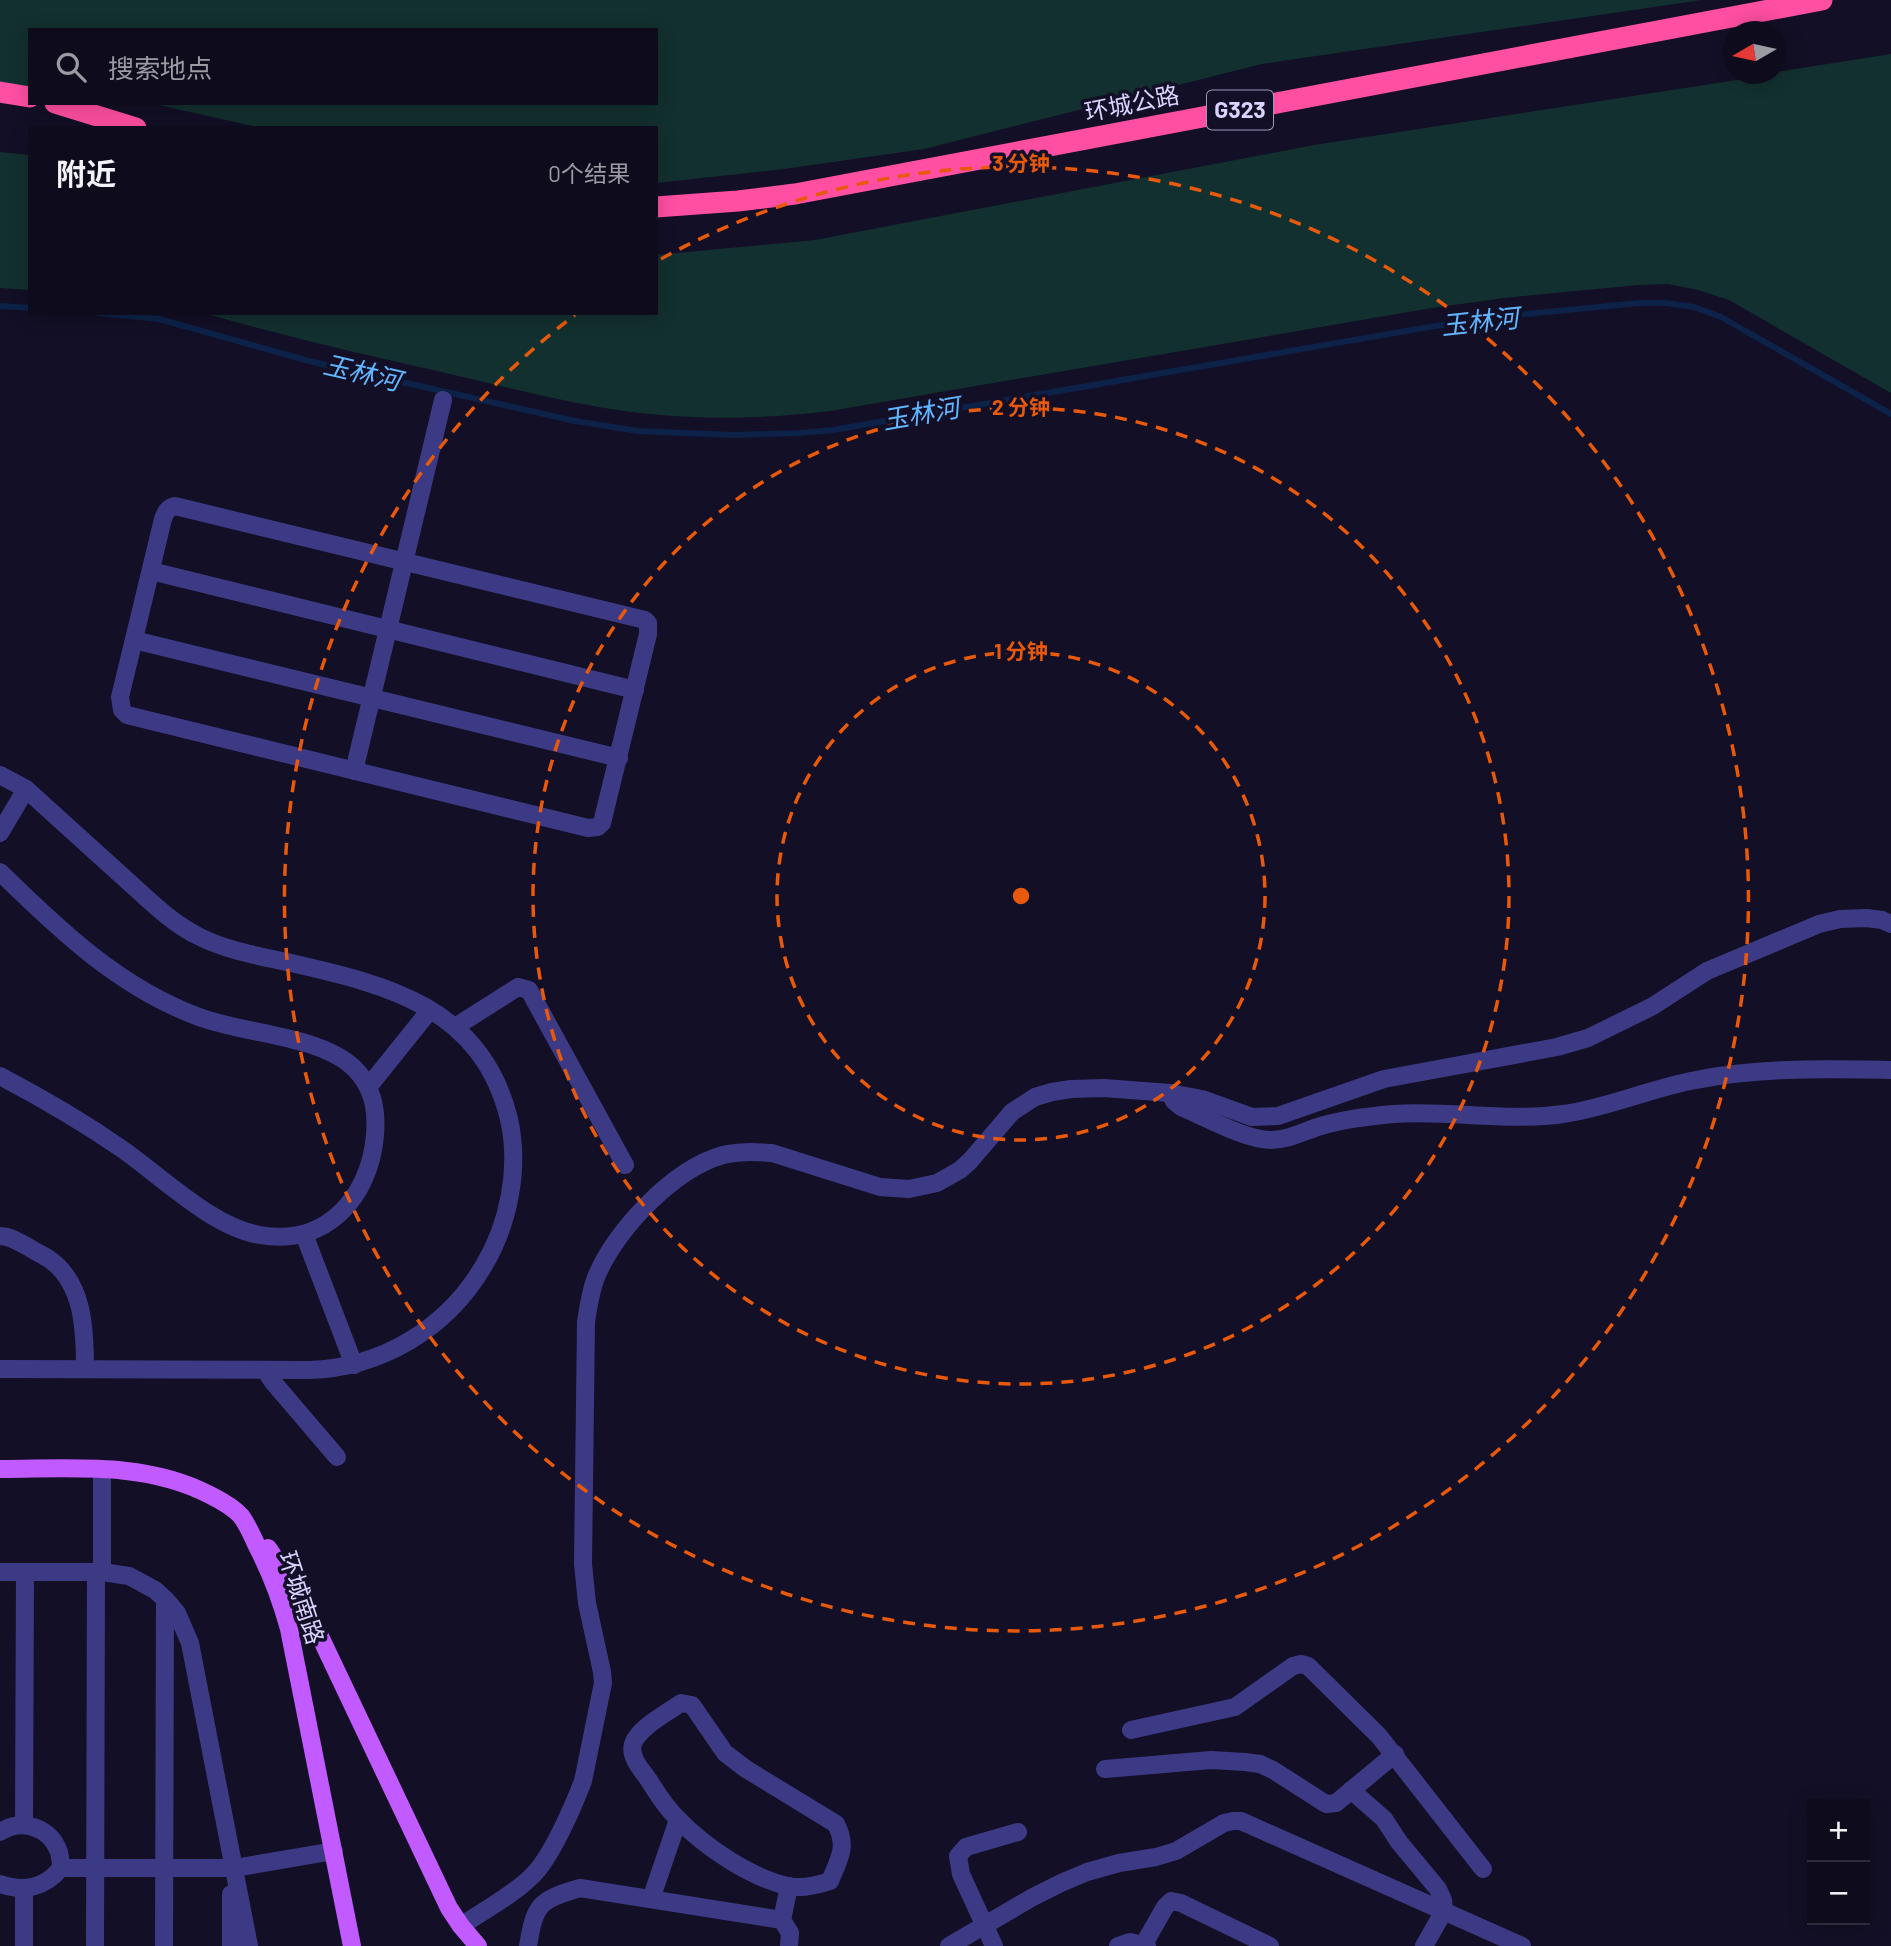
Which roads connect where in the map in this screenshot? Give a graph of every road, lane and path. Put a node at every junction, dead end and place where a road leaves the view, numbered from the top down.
1 (1822, 0) edge
2 (0, 92) edge
3 (28, 97) edge
4 (62, 105) edge
5 (131, 126) edge
6 (658, 207) edge
7 (443, 400) dead end
8 (404, 561) junction
9 (151, 571) junction
10 (388, 629) junction
11 (134, 640) junction
12 (635, 690) junction
13 (372, 698) junction
14 (619, 758) junction
15 (354, 771) junction
16 (0, 775) edge
17 (26, 789) junction
18 (0, 833) edge
19 (0, 872) edge
20 (1891, 924) edge
21 (430, 1010) junction
22 (455, 1027) junction
23 (1891, 1070) edge
24 (0, 1076) edge
25 (369, 1086) junction
26 (1170, 1093) junction
27 (625, 1165) dead end
28 (304, 1234) junction
29 (0, 1236) edge
30 (354, 1365) junction
31 (0, 1369) edge
32 (85, 1369) junction
33 (269, 1370) junction
34 (337, 1457) dead end
35 (0, 1469) edge
36 (103, 1469) junction
37 (240, 1515) junction
38 (0, 1572) edge
39 (25, 1572) junction
40 (99, 1572) junction
41 (165, 1599) junction
42 (324, 1643) junction
43 (295, 1653) junction
44 (1131, 1730) dead end
45 (1395, 1754) junction
46 (1105, 1769) dead end
47 (1351, 1790) junction
48 (678, 1820) junction
49 (24, 1825) junction
50 (0, 1832) edge
51 (1018, 1832) dead end
52 (334, 1851) junction
53 (61, 1868) junction
54 (96, 1868) junction
55 (164, 1868) junction
56 (232, 1868) junction
57 (1483, 1870) dead end
58 (0, 1884) edge
59 (789, 1886) junction
60 (24, 1888) junction
61 (651, 1899) junction
62 (1444, 1911) junction
63 (782, 1920) junction
64 (461, 1926) junction
65 (985, 1926) junction
66 (1145, 1945) edge
67 (24, 1946) edge
68 (95, 1946) edge
69 (164, 1946) edge
70 (231, 1946) edge
71 (249, 1946) edge
72 (352, 1946) edge
73 (478, 1946) edge
74 (528, 1946) edge
75 (789, 1946) edge
76 (949, 1946) edge
77 (994, 1946) edge
78 (1118, 1946) edge
79 (1270, 1946) edge
80 (1424, 1946) edge
81 (1522, 1946) edge

1 - 6 highway, 环城公路 / G323
2 - 3 highway
4 - 5 highway
7 - 8 street
8 - 9 street
8 - 10 street
8 - 12 street
9 - 10 street
9 - 11 street
10 - 12 street
10 - 13 street
11 - 13 street
11 - 15 street
12 - 14 street
13 - 14 street
13 - 15 street
14 - 15 street
16 - 17 street
17 - 18 street
17 - 21 street
19 - 25 street
20 - 26 street
21 - 22 street
21 - 25 street
22 - 27 street
22 - 30 street
23 - 26 street
24 - 28 street
25 - 28 street
26 - 64 street
28 - 30 street
29 - 32 street
30 - 33 street
31 - 32 street
32 - 33 street
33 - 34 street
35 - 36 main road, 环城南路
36 - 37 main road, 环城南路
36 - 40 street
37 - 42 main road
37 - 43 main road, 环城南路
38 - 39 street
39 - 40 street
39 - 49 street
40 - 41 street
40 - 54 street
41 - 55 street
41 - 56 street
42 - 43 main road
42 - 64 main road
43 - 52 main road, 环城南路
44 - 45 street
45 - 47 street
45 - 57 street
46 - 47 street
47 - 62 street
48 - 59 street
48 - 59 street
48 - 61 street
49 - 50 street
49 - 53 street
51 - 65 street
52 - 56 street
52 - 72 main road, 环城南路
53 - 54 street
53 - 60 street
54 - 55 street
54 - 68 street
55 - 56 street
55 - 69 street
56 - 70 street
56 - 71 street
58 - 60 street
59 - 63 street
60 - 67 street
61 - 63 street
61 - 74 street
62 - 65 street
62 - 80 street
62 - 81 street
63 - 75 street
64 - 73 main road
65 - 76 street
65 - 77 street
66 - 78 street
66 - 79 street

